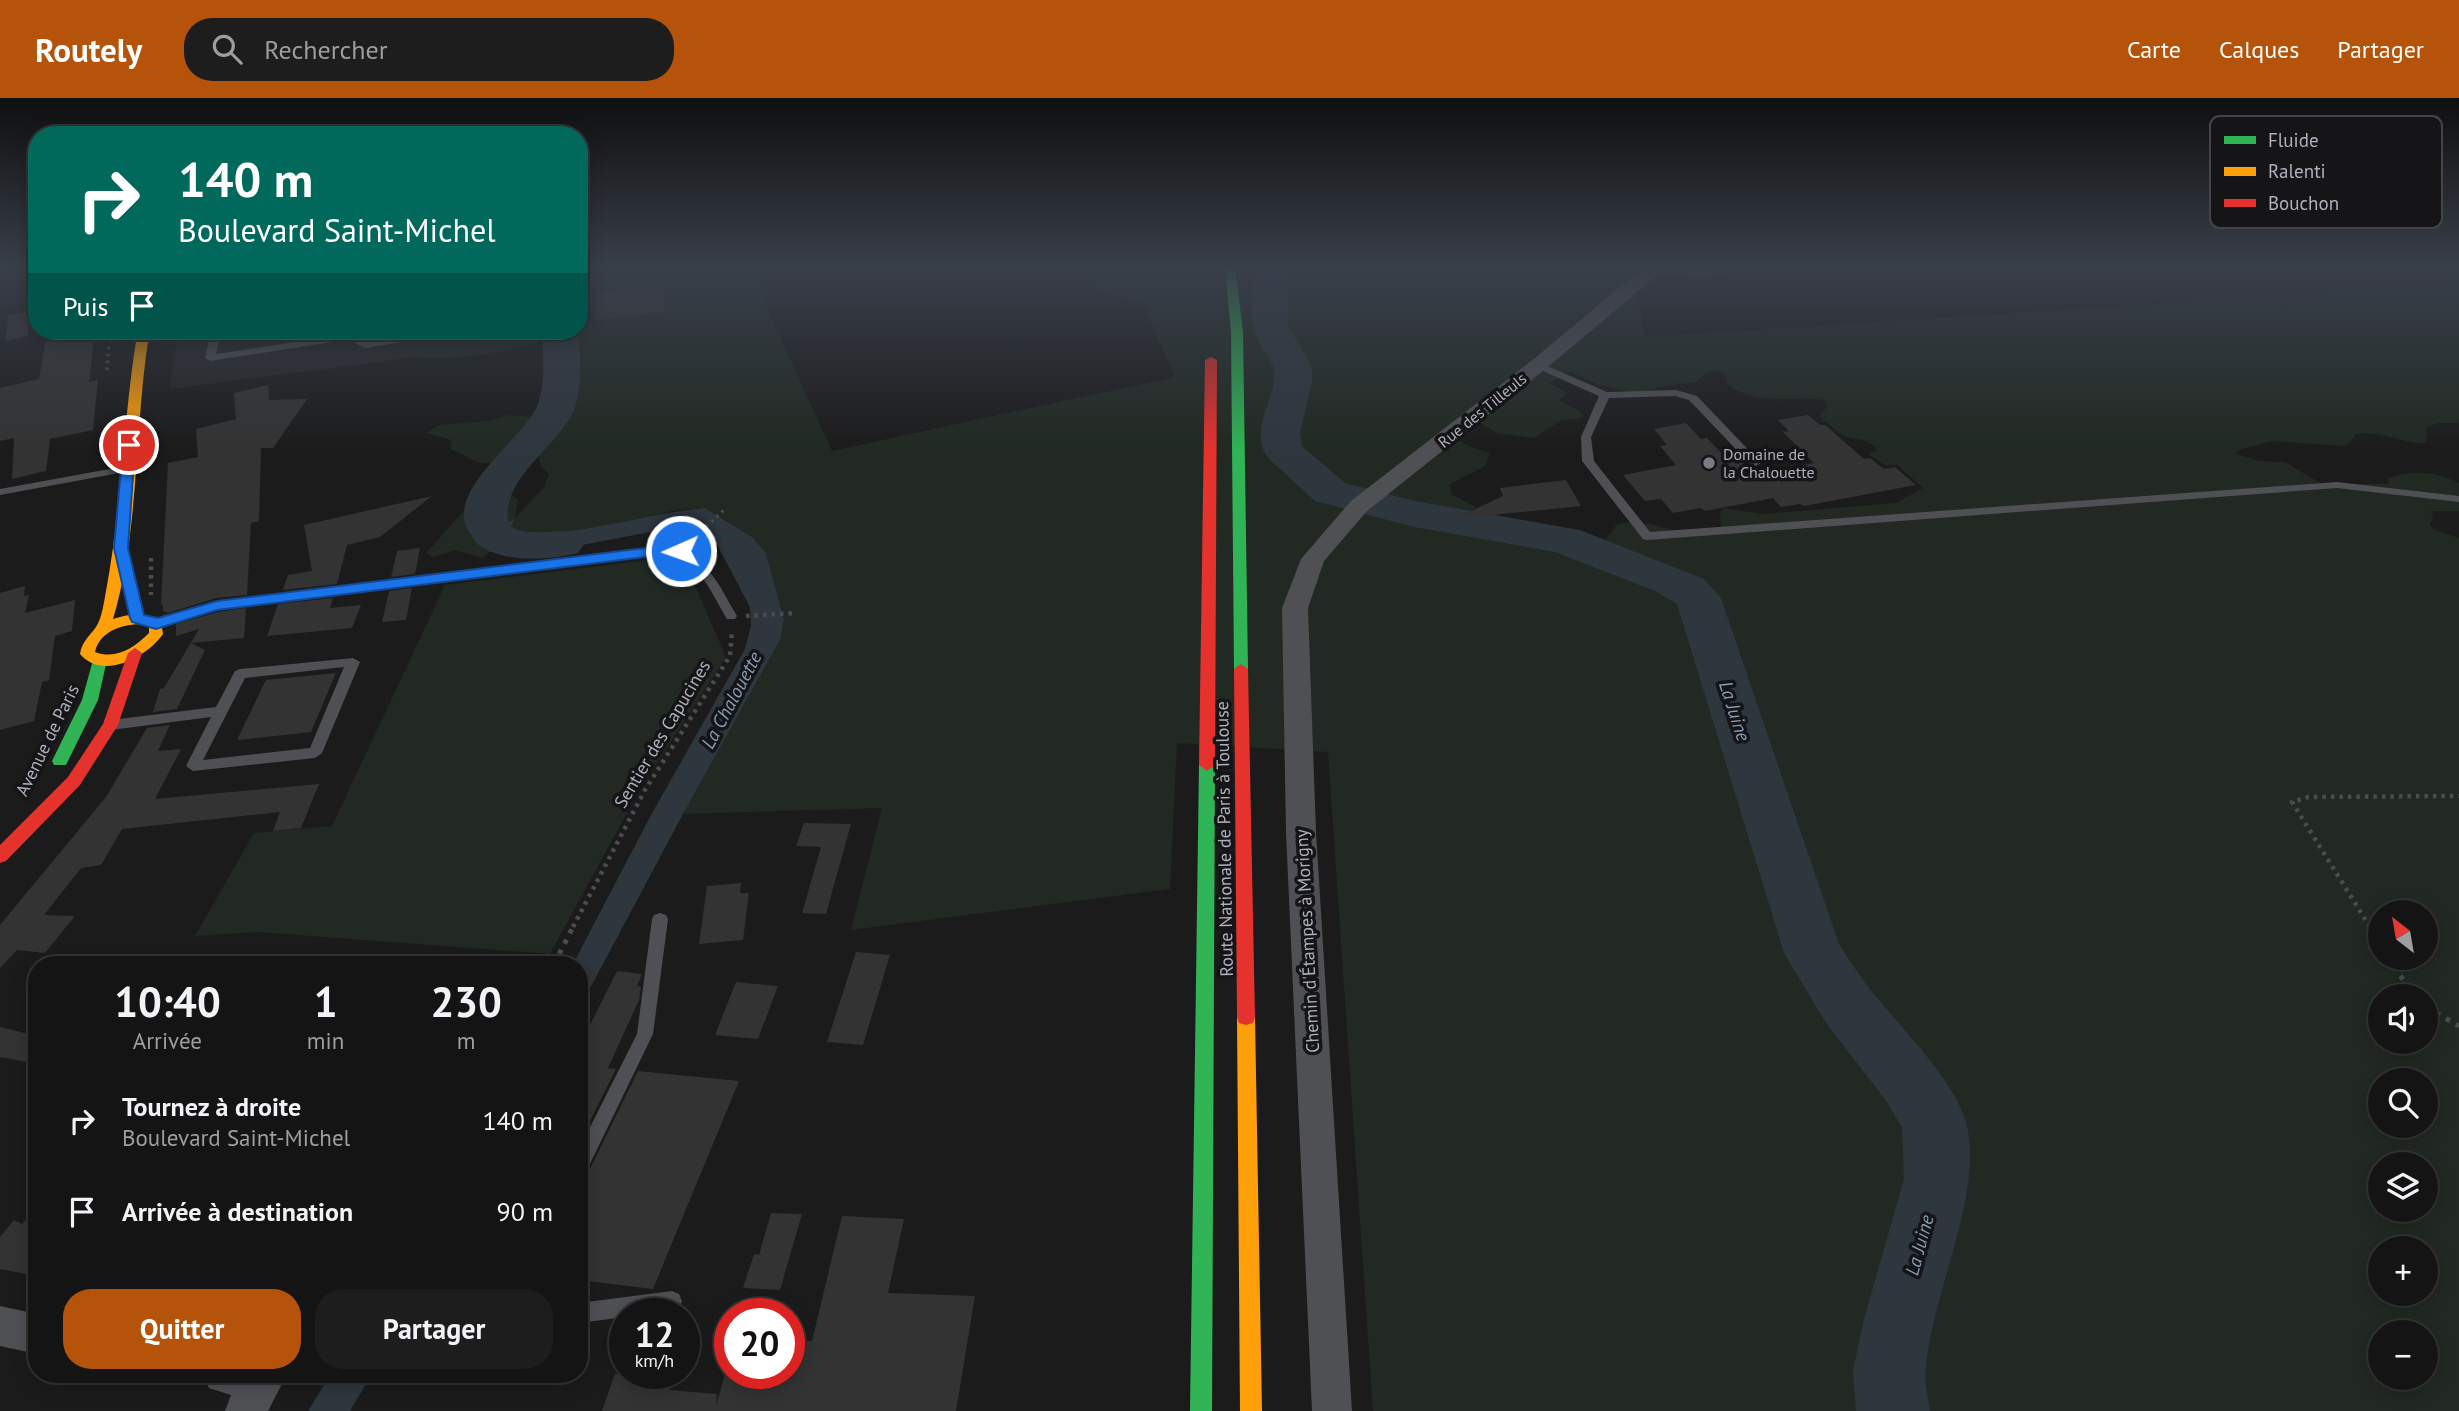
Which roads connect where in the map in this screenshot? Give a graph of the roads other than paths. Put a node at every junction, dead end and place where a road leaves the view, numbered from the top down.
1 (1237, 328) edge
2 (1582, 328) edge
3 (1212, 339) dead end
4 (142, 340) edge
5 (213, 340) edge
6 (317, 340) edge
7 (359, 340) edge
8 (402, 340) edge
9 (1538, 365) junction
10 (1605, 395) junction
11 (1755, 463) dead end
12 (127, 469) junction
13 (0, 492) edge
14 (2459, 499) edge
15 (1364, 503) joint
16 (121, 548) junction
17 (731, 616) road end
18 (137, 618) junction
19 (156, 624) junction
20 (102, 630) junction
21 (135, 653) junction
22 (100, 660) junction
23 (220, 711) junction
24 (83, 716) junction
25 (110, 725) junction
26 (20, 834) junction
27 (0, 856) edge
28 (660, 919) dead end
29 (588, 1150) edge
30 (609, 1309) edge
31 (588, 1312) edge
32 (0, 1326) edge
33 (28, 1332) edge
34 (1201, 1411) edge
35 (1251, 1411) edge
36 (1332, 1411) edge

1 - 35 main road, Route Nationale de Paris à Toulouse
2 - 9 street, Rue des Tilleuls
3 - 34 main road, Route Nationale de Paris à Toulouse
4 - 12 main road
5 - 6 lane
7 - 8 lane
9 - 10 lane
9 - 15 street, Rue des Tilleuls
10 - 11 lane
10 - 14 lane
12 - 13 lane
12 - 16 main road
15 - 36 street, Chemin d'Étampes à Morigny
16 - 18 main road
16 - 20 main road
17 - 19 lane
18 - 19 main road
18 - 20 main road
19 - 21 main road
20 - 22 main road
21 - 22 main road
21 - 25 main road, Avenue de Paris
22 - 24 main road, Avenue de Paris
23 - 23 lane
23 - 25 lane
24 - 25 main road
24 - 26 main road, Avenue de Paris
25 - 26 main road, Avenue de Paris
26 - 27 main road, Avenue de Paris
28 - 29 lane
30 - 31 lane
32 - 33 street

